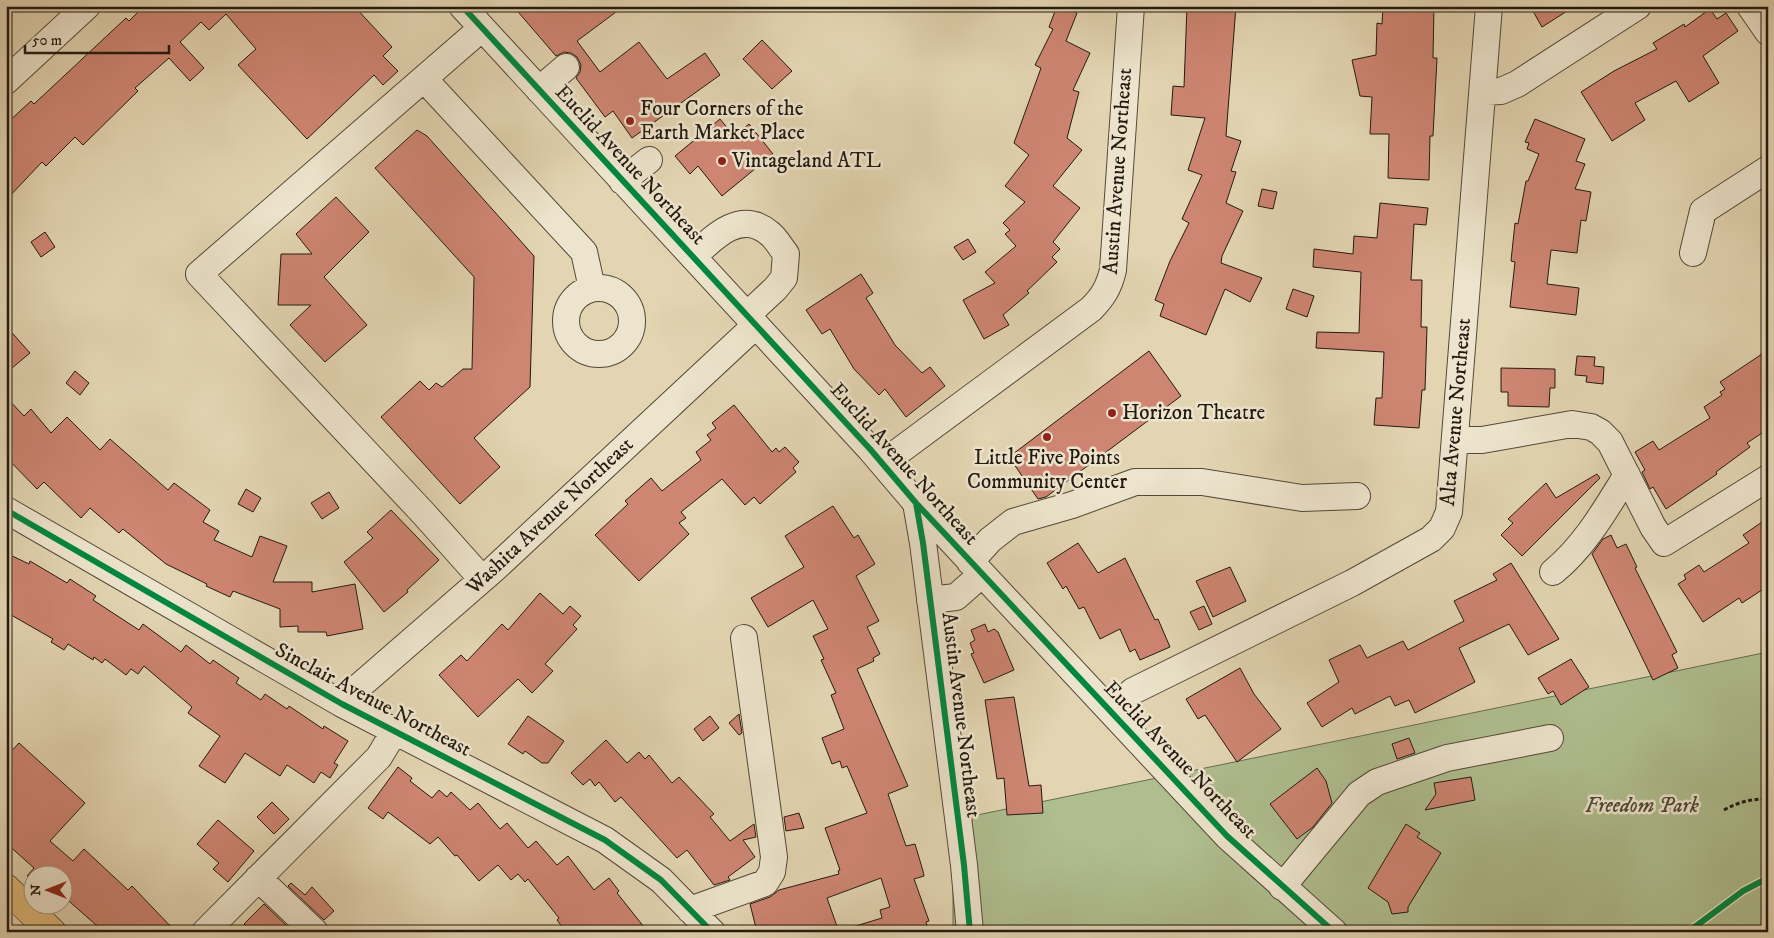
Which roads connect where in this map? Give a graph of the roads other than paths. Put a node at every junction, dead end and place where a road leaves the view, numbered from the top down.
1 (87, 6) edge
2 (462, 6) edge
3 (1131, 6) edge
4 (1489, 6) edge
5 (1638, 6) edge
6 (1750, 6) edge
7 (482, 28) junction
8 (1768, 32) edge
9 (566, 67) dead end
10 (6, 80) edge
11 (425, 80) junction
12 (539, 90) junction
13 (1482, 92) junction
14 (649, 160) dead end
15 (1768, 170) edge
16 (622, 181) junction
17 (1693, 253) dead end
18 (693, 257) junction
19 (592, 288) dead end
20 (751, 320) junction
21 (1456, 440) junction
22 (883, 464) junction
23 (1627, 476) junction
24 (1768, 478) edge
25 (1357, 496) dead end
26 (916, 503) junction
27 (6, 510) edge
28 (976, 568) junction
29 (1553, 572) dead end
30 (482, 580) junction
31 (930, 600) junction
32 (744, 638) dead end
33 (342, 704) junction
34 (1110, 710) junction
35 (394, 732) junction
36 (1550, 738) dead end
37 (258, 878) junction
38 (1282, 887) junction
39 (6, 888) edge
40 (690, 910) junction
41 (52, 932) edge
42 (204, 932) edge
43 (315, 932) edge
44 (712, 932) edge
45 (970, 932) edge
46 (1334, 932) edge

1 - 10 street
2 - 7 street, Euclid Avenue Northeast
3 - 22 street, Austin Avenue Northeast
4 - 13 street, Alta Avenue Northeast
5 - 13 street
6 - 8 street
7 - 11 street
7 - 12 street, Euclid Avenue Northeast
9 - 12 street
11 - 19 street
11 - 30 street
12 - 16 street, Euclid Avenue Northeast
13 - 21 street, Alta Avenue Northeast
14 - 16 street
15 - 17 street
16 - 18 street, Euclid Avenue Northeast
18 - 20 street, Euclid Avenue Northeast
18 - 20 street, Washita Avenue Northeast
20 - 22 street, Euclid Avenue Northeast
20 - 30 street, Washita Avenue Northeast
21 - 23 street
21 - 34 street, Alta Avenue Northeast
22 - 26 street, Euclid Avenue Northeast
23 - 24 street
23 - 29 street
25 - 28 street
26 - 28 street, Euclid Avenue Northeast
26 - 31 street, Austin Avenue Northeast
27 - 33 street, Sinclair Avenue Northeast
28 - 31 street
28 - 34 street, Euclid Avenue Northeast
30 - 33 street, Washita Avenue Northeast
31 - 45 street, Austin Avenue Northeast
32 - 40 street
33 - 35 street, Sinclair Avenue Northeast
34 - 38 street, Euclid Avenue Northeast
35 - 37 street
35 - 40 street, Sinclair Avenue Northeast
36 - 38 street
37 - 42 street
37 - 43 street
38 - 46 street, Euclid Avenue Northeast
39 - 41 main road
40 - 44 street, Sinclair Avenue Northeast

